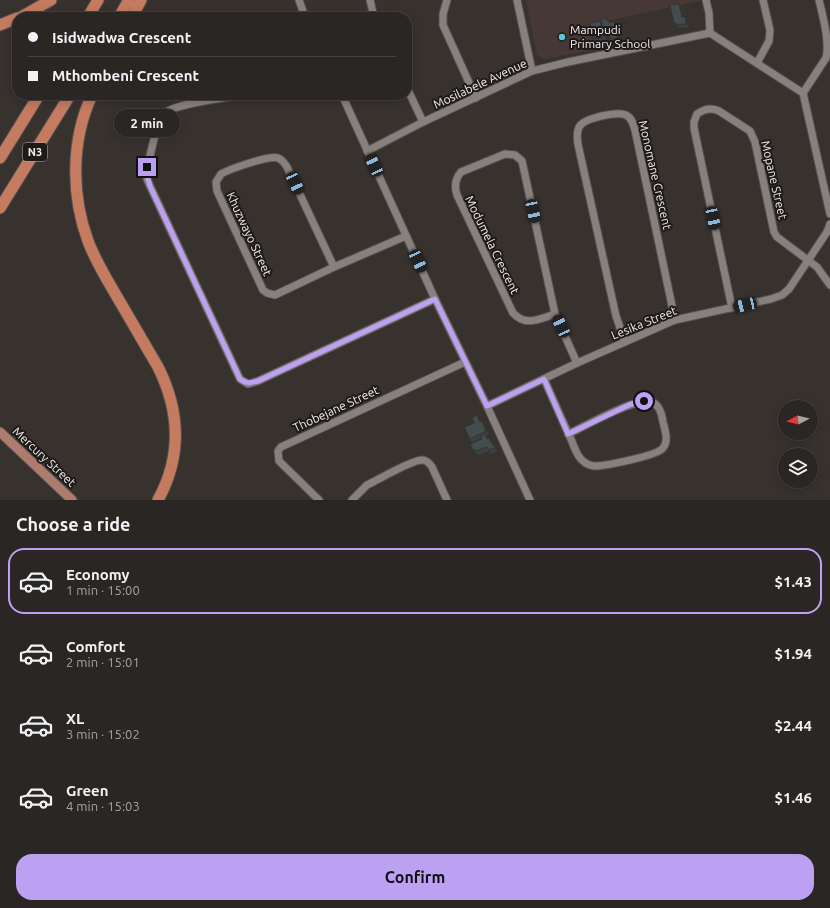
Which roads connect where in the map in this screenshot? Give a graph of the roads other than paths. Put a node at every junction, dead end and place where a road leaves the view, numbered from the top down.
1 (51, 0) edge
2 (98, 0) edge
3 (129, 0) edge
4 (140, 0) edge
5 (299, 0) edge
6 (370, 0) edge
7 (447, 0) edge
8 (517, 0) edge
9 (706, 0) edge
10 (763, 0) edge
11 (819, 0) edge
12 (31, 12) edge
13 (91, 12) edge
14 (122, 12) edge
15 (134, 12) edge
16 (303, 12) edge
17 (372, 12) edge
18 (12, 20) edge
19 (0, 24) edge
20 (710, 33) junction
21 (757, 63) junction
22 (532, 71) junction
23 (803, 93) junction
24 (476, 98) junction
25 (412, 99) edge
26 (36, 100) edge
27 (67, 100) edge
28 (90, 100) edge
29 (215, 100) edge
30 (344, 100) edge
31 (423, 122) junction
32 (367, 151) junction
33 (0, 158) edge
34 (0, 208) edge
35 (830, 214) edge
36 (830, 224) edge
37 (406, 236) junction
38 (808, 260) junction
39 (334, 267) junction
40 (830, 286) edge
41 (435, 299) junction
42 (732, 308) junction
43 (555, 314) junction
44 (675, 320) junction
45 (625, 342) junction
46 (465, 362) junction
47 (577, 363) junction
48 (544, 379) junction
49 (487, 406) junction
50 (0, 432) edge
51 (568, 434) junction
52 (72, 500) edge
53 (158, 500) edge
54 (319, 500) edge
55 (352, 500) edge
56 (447, 500) edge
57 (530, 500) edge

1 - 12 highway
2 - 13 highway
3 - 14 highway
4 - 15 highway
5 - 16 street
6 - 17 street
7 - 24 street
8 - 22 street
9 - 20 street
10 - 21 street
11 - 23 street
18 - 19 highway
20 - 21 street
20 - 22 street, Mosilabele Avenue
21 - 23 street
22 - 24 street, Mosilabele Avenue
23 - 35 street
24 - 31 street, Mosilabele Avenue
25 - 31 street
26 - 33 highway, N3
27 - 34 highway, N3
28 - 53 highway
29 - 41 street
30 - 32 street
31 - 32 street, Mosilabele Avenue
32 - 37 street
36 - 38 street, Lesika Street
37 - 39 street, Khuzwayo Street
37 - 41 street
38 - 40 street
38 - 42 street, Lesika Street
38 - 42 street, Mopane Street
39 - 39 street, Khuzwayo Street
41 - 46 street
42 - 44 street, Lesika Street
43 - 43 street, Modumela Crescent
43 - 47 street, Modumela Crescent
44 - 45 street, Lesika Street
44 - 45 street, Monomane Crescent
45 - 47 street, Lesika Street
46 - 49 street
46 - 54 street, Thobejane Street
47 - 48 street, Lesika Street
48 - 49 street, Lesika Street
48 - 51 street
49 - 57 street
50 - 52 main road, Mercury Street
51 - 51 street
55 - 56 street

